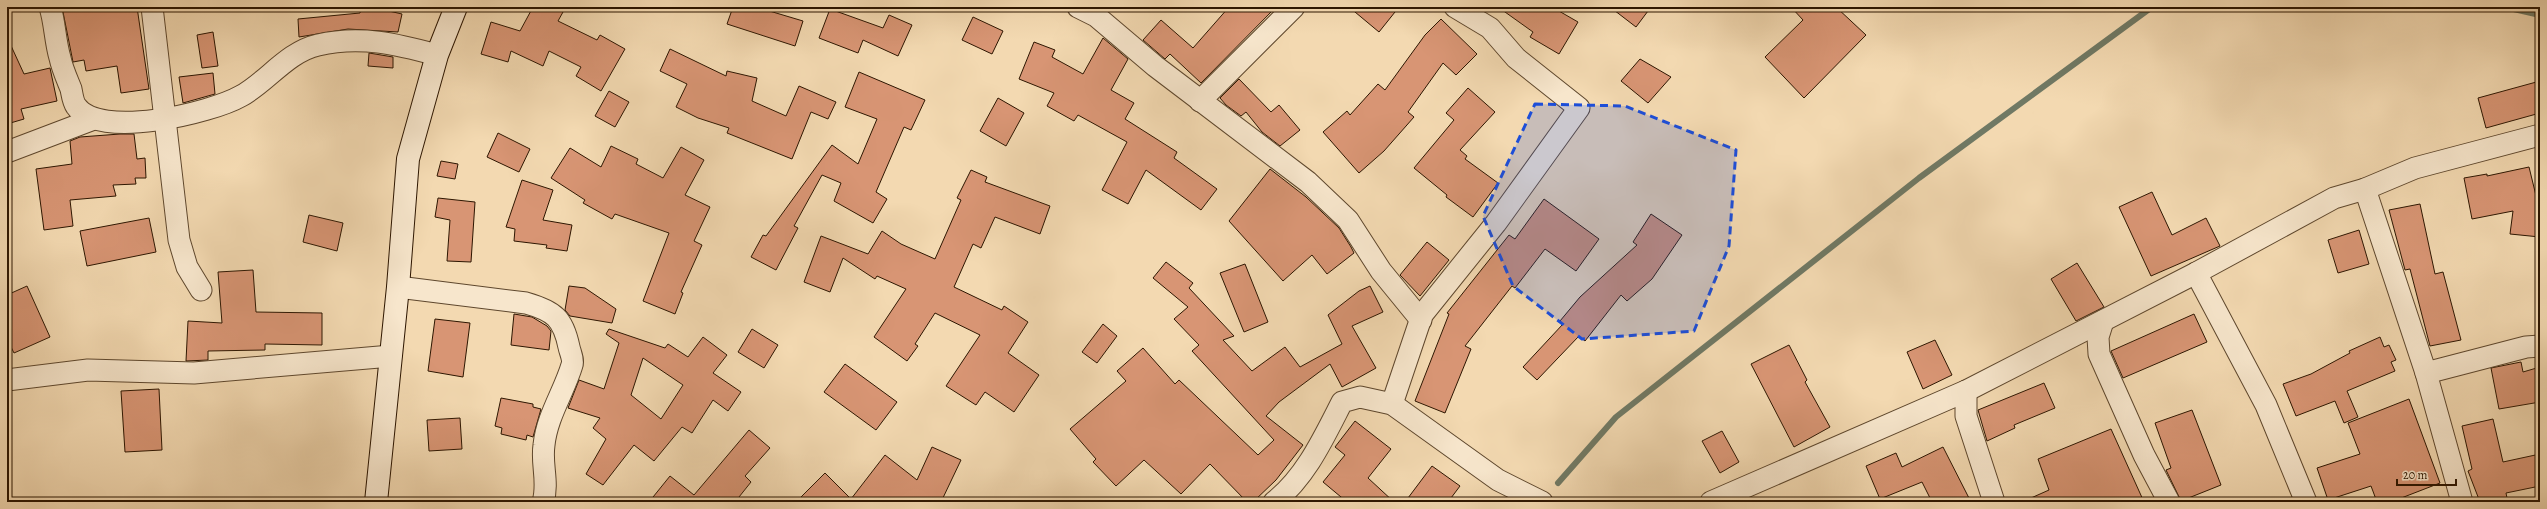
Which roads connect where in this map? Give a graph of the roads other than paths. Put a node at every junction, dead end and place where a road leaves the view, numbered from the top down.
1 (50, 7) edge
2 (152, 7) edge
3 (456, 7) edge
4 (1078, 7) edge
5 (1294, 7) edge
6 (1455, 7) edge
7 (437, 55) junction
8 (1200, 101) junction
9 (165, 118) junction
10 (94, 119) junction
11 (2540, 136) edge
12 (7, 152) edge
13 (2364, 189) junction
14 (2196, 273) junction
15 (398, 287) junction
16 (201, 290) dead end
17 (1421, 320) junction
18 (2102, 321) junction
19 (2540, 346) edge
20 (391, 356) junction
21 (2426, 372) junction
22 (7, 380) edge
23 (1966, 391) junction
24 (1392, 404) junction
25 (376, 502) edge
26 (543, 502) edge
27 (1274, 502) edge
28 (1542, 502) edge
29 (1711, 502) edge
30 (1994, 502) edge
31 (2169, 502) edge
32 (2306, 502) edge
33 (2462, 502) edge

1 - 10 street
2 - 9 street
3 - 7 main road
4 - 8 street
5 - 8 street
6 - 17 street
7 - 9 street
7 - 15 main road
8 - 17 street
9 - 10 street
9 - 16 street
10 - 12 street
11 - 13 street
13 - 14 street
13 - 21 street
14 - 18 street
14 - 32 street
15 - 20 main road
15 - 26 street
17 - 24 street
18 - 23 street
18 - 31 street
19 - 21 street
20 - 22 street
20 - 25 main road
21 - 33 street
23 - 29 street
23 - 30 street
24 - 27 street
24 - 28 street

